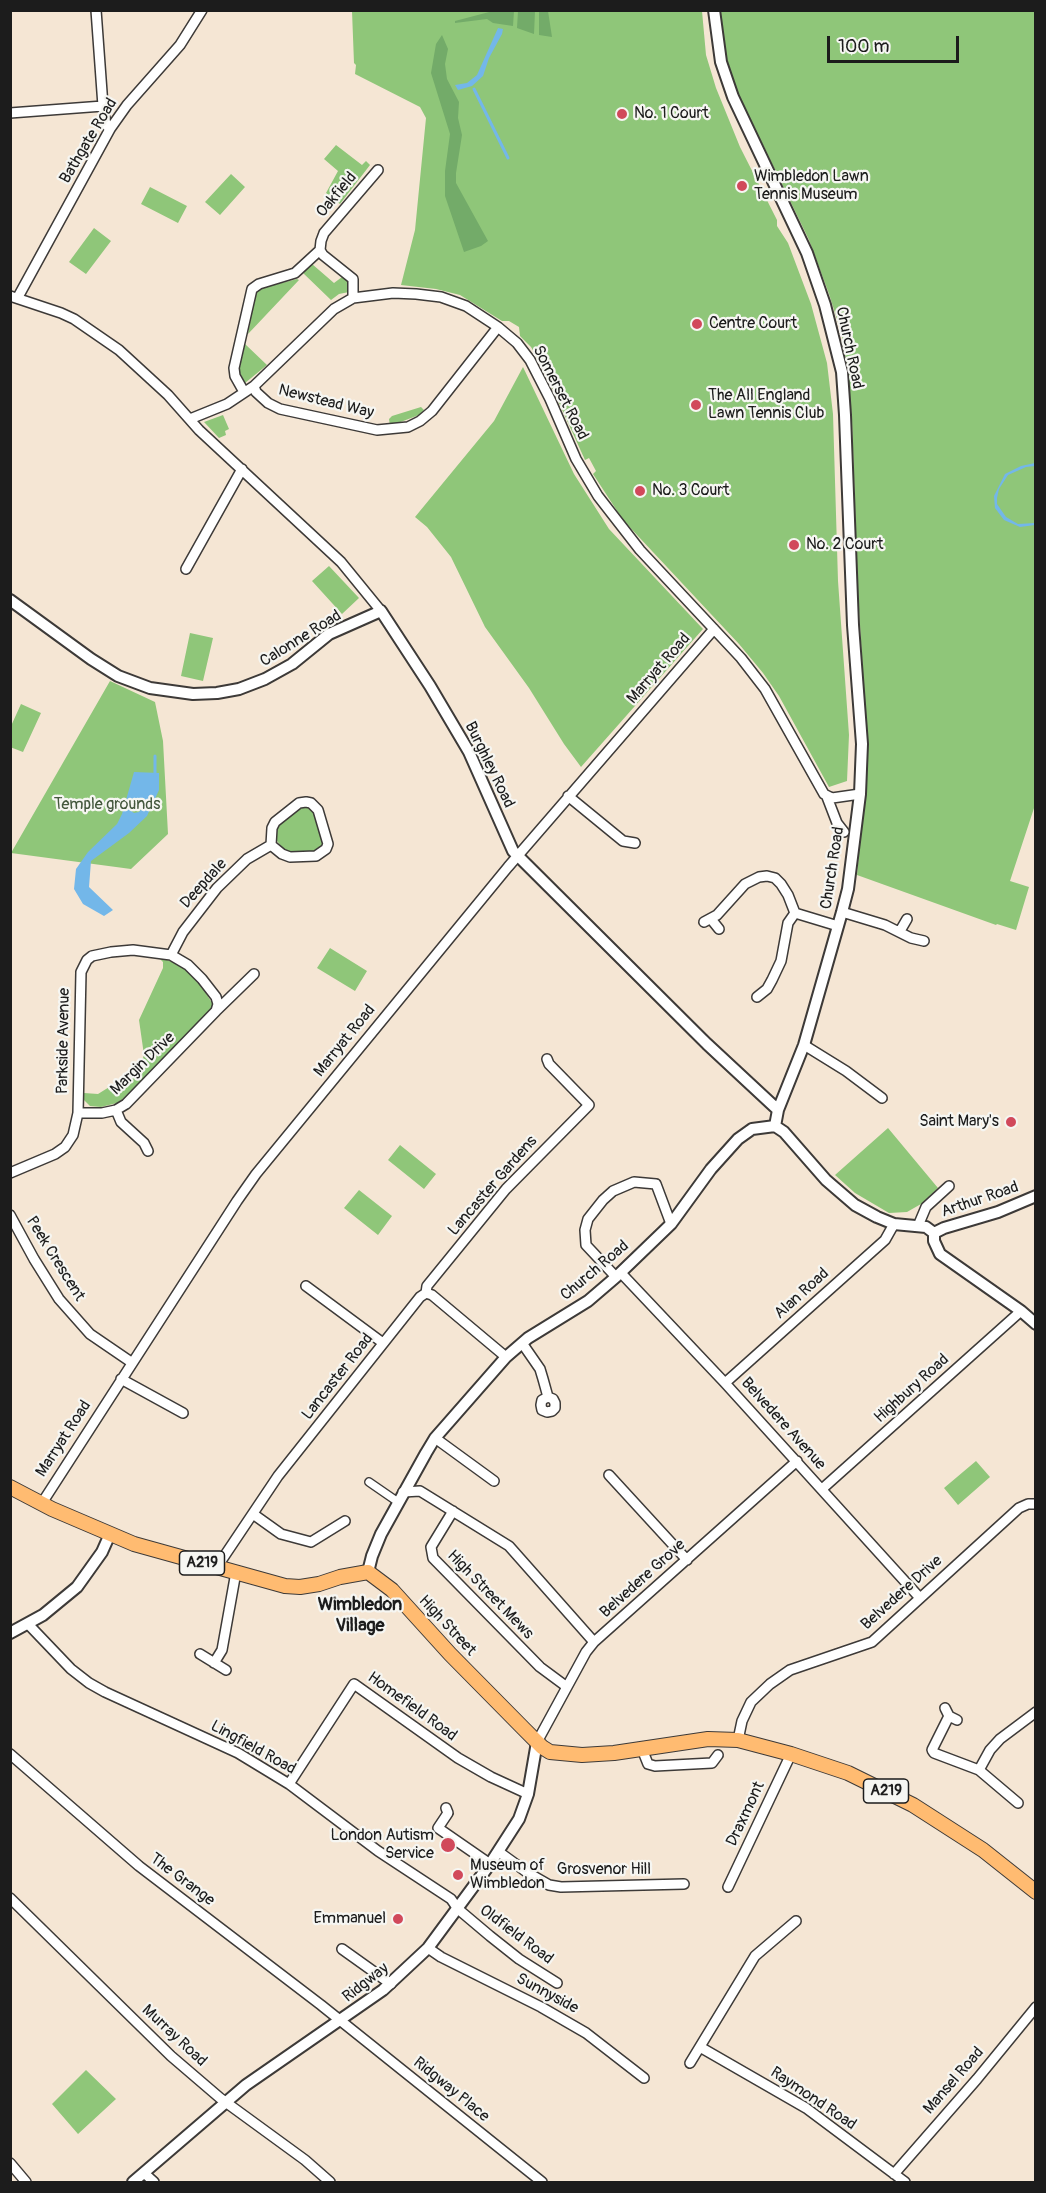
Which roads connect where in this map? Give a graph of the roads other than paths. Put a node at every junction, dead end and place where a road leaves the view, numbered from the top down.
1 (96, 10) edge
2 (202, 10) edge
3 (714, 10) edge
4 (103, 106) junction
5 (10, 113) edge
6 (110, 129) junction
7 (378, 170) dead end
8 (320, 250) junction
9 (14, 297) edge
10 (353, 298) junction
11 (498, 327) junction
12 (254, 386) junction
13 (244, 392) junction
14 (190, 418) junction
15 (242, 469) junction
16 (186, 569) dead end
17 (10, 600) edge
18 (381, 611) junction
19 (714, 629) junction
20 (860, 794) junction
21 (568, 796) junction
22 (827, 797) junction
23 (844, 832) dead end
24 (635, 843) dead end
25 (271, 844) junction
26 (517, 856) junction
27 (842, 912) junction
28 (795, 913) junction
29 (907, 919) dead end
30 (838, 926) junction
31 (718, 929) dead end
32 (900, 931) junction
33 (924, 941) dead end
34 (171, 955) junction
35 (254, 974) dead end
36 (770, 1001) dead end
37 (216, 1011) junction
38 (804, 1045) junction
39 (547, 1059) dead end
40 (882, 1098) dead end
41 (116, 1110) junction
42 (778, 1110) junction
43 (78, 1113) junction
44 (774, 1126) junction
45 (148, 1151) dead end
46 (10, 1173) edge
47 (949, 1186) dead end
48 (1035, 1196) edge
49 (10, 1215) edge
50 (671, 1224) junction
51 (894, 1224) junction
52 (918, 1226) junction
53 (934, 1233) junction
54 (618, 1275) junction
55 (306, 1286) dead end
56 (426, 1293) junction
57 (1022, 1311) junction
58 (1035, 1324) edge
59 (383, 1343) junction
60 (522, 1343) junction
61 (506, 1357) junction
62 (131, 1362) junction
63 (121, 1379) junction
64 (725, 1383) junction
65 (548, 1397) dead end
66 (183, 1413) dead end
67 (435, 1438) junction
68 (797, 1461) junction
69 (609, 1475) dead end
70 (494, 1481) dead end
71 (369, 1482) dead end
72 (10, 1487) edge
73 (822, 1489) junction
74 (400, 1497) junction
75 (42, 1503) junction
76 (1035, 1504) edge
77 (453, 1511) junction
78 (253, 1514) junction
79 (345, 1521) dead end
80 (110, 1534) junction
81 (687, 1560) junction
82 (218, 1567) junction
83 (236, 1572) junction
84 (368, 1572) junction
85 (920, 1598) junction
86 (28, 1624) junction
87 (13, 1628) edge
88 (594, 1642) junction
89 (200, 1654) dead end
90 (214, 1662) junction
91 (226, 1670) dead end
92 (567, 1687) junction
93 (1035, 1712) edge
94 (950, 1714) dead end
95 (738, 1740) junction
96 (537, 1742) junction
97 (642, 1749) junction
98 (10, 1754) edge
99 (791, 1754) junction
100 (718, 1755) dead end
101 (979, 1770) junction
102 (289, 1785) junction
103 (528, 1794) junction
104 (1014, 1796) dead end
105 (446, 1808) dead end
106 (498, 1852) junction
107 (490, 1864) junction
108 (684, 1884) dead end
109 (728, 1887) dead end
110 (1035, 1892) edge
111 (10, 1898) edge
112 (458, 1909) junction
113 (796, 1920) dead end
114 (428, 1948) junction
115 (342, 1949) dead end
116 (557, 1983) dead end
117 (391, 1984) junction
118 (1035, 2007) edge
119 (341, 2021) junction
120 (700, 2047) junction
121 (690, 2063) dead end
122 (644, 2078) dead end
123 (225, 2103) junction
124 (10, 2163) edge
125 (144, 2174) junction
126 (894, 2174) junction
127 (26, 2182) edge
128 (133, 2182) edge
129 (154, 2182) edge
130 (330, 2182) edge
131 (543, 2182) edge
132 (905, 2182) edge

1 - 4 street
2 - 6 street, Bathgate Road
3 - 20 street, Church Road
4 - 5 street
4 - 6 street
6 - 9 street, Bathgate Road
7 - 8 street, Oakfield
8 - 10 street
8 - 13 street
9 - 14 street
10 - 11 street, Somerset Road
10 - 12 street, Somerset Road
11 - 12 street, Newstead Way
11 - 19 street, Somerset Road
12 - 13 street, Somerset Road
13 - 14 street, Somerset Road
14 - 15 street, Burghley Road
15 - 16 street
15 - 18 street, Burghley Road
17 - 18 street, Calonne Road
18 - 26 street, Burghley Road
19 - 21 street, Marryat Road
19 - 22 street, Somerset Road
20 - 22 street
20 - 27 street, Church Road
21 - 24 street
21 - 26 street, Marryat Road
22 - 23 street, Somerset Road
25 - 25 street
25 - 34 street, Deepdale
26 - 42 street, Burghley Road
26 - 62 street, Marryat Road
27 - 30 street, Church Road
27 - 32 street
28 - 30 street
28 - 31 street
28 - 36 street
29 - 32 street
30 - 38 street, Church Road
32 - 33 street
34 - 37 street
34 - 43 street, Parkside Avenue
35 - 37 street, Margin Drive
37 - 41 street, Margin Drive
38 - 40 street
38 - 42 street, Church Road
39 - 56 street, Lancaster Gardens
41 - 43 street, Margin Drive
41 - 45 street
42 - 44 street, Church Road
43 - 46 street, Parkside Avenue
44 - 50 street, Church Road
44 - 51 street
47 - 52 street
48 - 53 street, Arthur Road
49 - 62 street, Peek Crescent
50 - 54 street, Church Road
50 - 54 street
51 - 52 street
51 - 64 street, Alan Road
52 - 53 street
53 - 57 street
54 - 60 street, Church Road
54 - 64 street, Belvedere Avenue
55 - 59 street
56 - 59 street, Lancaster Road
56 - 61 street
57 - 58 street
57 - 73 street, Highbury Road
59 - 78 street, Lancaster Road
60 - 61 street, Church Road
60 - 65 street
61 - 67 street, Church Road
62 - 63 street, Marryat Road
63 - 66 street
63 - 75 street, Marryat Road
64 - 68 street, Belvedere Avenue
67 - 70 street
67 - 74 street, Church Road
68 - 73 street, Belvedere Avenue
68 - 81 street, Belvedere Grove
69 - 81 street
71 - 74 street
72 - 75 main road, A219
73 - 85 street, Belvedere Avenue
74 - 77 street
74 - 84 street, Church Road
75 - 80 main road, A219
76 - 85 street, Belvedere Drive
77 - 88 street
77 - 92 street, High Street Mews
78 - 79 street
78 - 82 street, Lancaster Road
80 - 82 main road, A219
80 - 86 street
81 - 88 street, Belvedere Grove
82 - 83 main road, A219
83 - 84 main road, A219
83 - 90 street
84 - 96 main road, High Street / A219
85 - 95 street, Belvedere Drive
86 - 87 street
86 - 102 street, Lingfield Road
88 - 92 street, Belvedere Grove
89 - 90 street
90 - 91 street
92 - 96 street, Belvedere Grove
93 - 101 street
94 - 101 street
95 - 97 main road, A219
95 - 99 main road, A219
96 - 97 main road, A219
96 - 103 street, Ridgway
97 - 100 street
98 - 119 street, The Grange
99 - 109 street, Draxmont
99 - 110 main road, A219
101 - 104 street
102 - 103 street, Homefield Road
102 - 112 street, Lingfield Road
103 - 106 street, Ridgway
105 - 107 street
106 - 107 street, Ridgway
106 - 108 street, Grosvenor Hill
107 - 112 street, Ridgway
111 - 123 street, Murray Road
112 - 114 street, Ridgway
112 - 116 street, Oldfield Road
113 - 120 street
114 - 117 street, Ridgway
114 - 122 street, Sunnyside
115 - 117 street
117 - 119 street, Ridgway
118 - 126 street, Mansel Road
119 - 123 street, Ridgway
119 - 131 street, Ridgway Place
120 - 121 street
120 - 126 street, Raymond Road
123 - 125 street, Ridgway
123 - 130 street, Murray Road
124 - 127 street
125 - 128 street, Ridgway
125 - 129 street
126 - 132 street, Raymond Road

